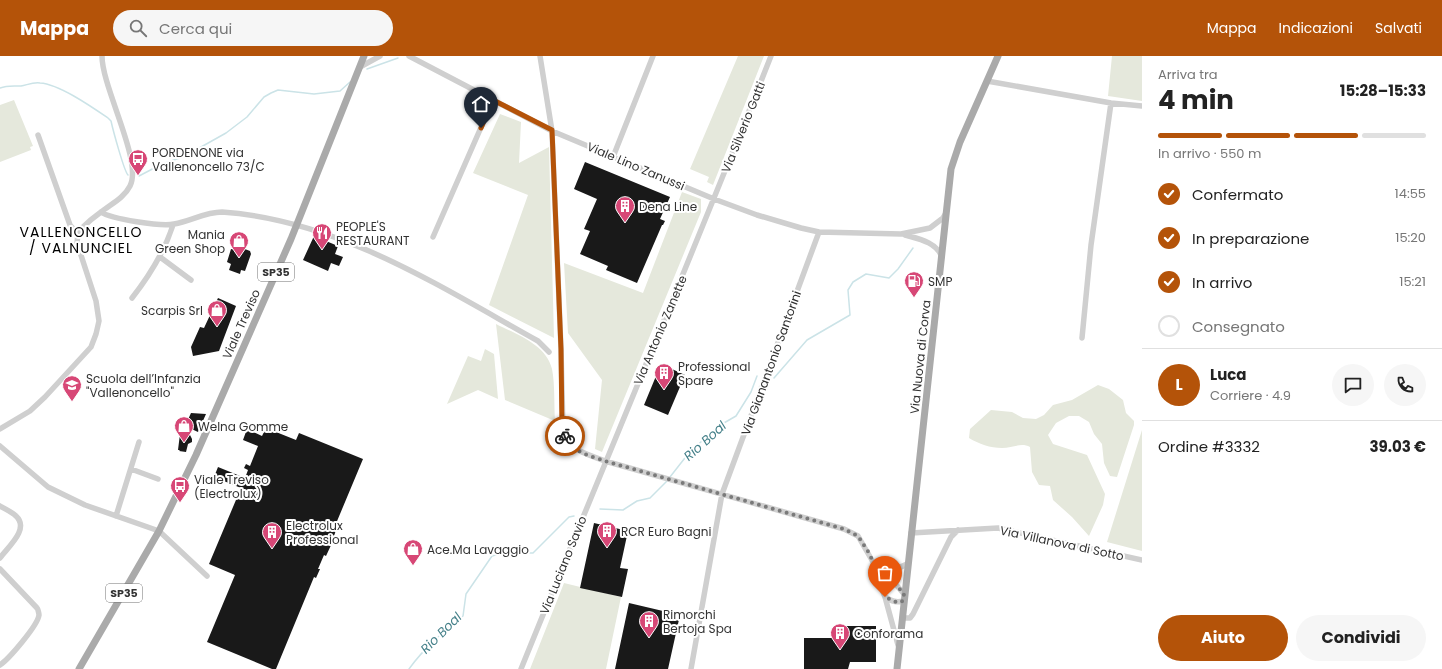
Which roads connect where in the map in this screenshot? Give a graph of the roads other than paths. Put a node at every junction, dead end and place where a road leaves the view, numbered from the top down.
1 (102, 56) edge
2 (364, 56) edge
3 (380, 56) edge
4 (409, 56) edge
5 (540, 56) edge
6 (653, 56) edge
7 (771, 56) edge
8 (998, 56) edge
9 (360, 67) junction
10 (987, 81) junction
11 (493, 100) junction
12 (1111, 103) junction
13 (1142, 106) edge
14 (552, 130) junction
15 (38, 135) dead end
16 (613, 157) junction
17 (714, 199) junction
18 (101, 212) junction
19 (947, 212) junction
20 (297, 224) junction
21 (173, 225) junction
22 (930, 228) junction
23 (819, 232) junction
24 (78, 234) junction
25 (901, 234) junction
26 (944, 236) junction
27 (433, 237) dead end
28 (928, 242) junction
29 (160, 257) junction
30 (942, 258) junction
31 (191, 280) dead end
32 (132, 298) dead end
33 (1082, 338) dead end
34 (549, 352) dead end
35 (0, 429) edge
36 (139, 442) dead end
37 (0, 446) edge
38 (605, 461) junction
39 (131, 469) junction
40 (158, 479) dead end
41 (722, 494) junction
42 (0, 506) edge
43 (116, 516) junction
44 (958, 530) junction
45 (159, 531) junction
46 (911, 533) junction
47 (0, 558) edge
48 (1142, 560) edge
49 (873, 562) junction
50 (907, 564) junction
51 (882, 568) junction
52 (0, 569) edge
53 (207, 576) dead end
54 (885, 597) junction
55 (904, 598) junction
56 (902, 618) junction
57 (899, 647) junction
58 (0, 664) edge
59 (79, 669) edge
60 (522, 669) edge
61 (691, 669) edge
62 (897, 669) edge

1 - 18 street
2 - 9 main road, Viale Treviso / SP35
3 - 9 street
4 - 11 street, Viale Lino Zanussi
5 - 14 street
6 - 16 street
7 - 17 street, Via Silverio Gatti
8 - 10 main road, Via Nuova di Corva
9 - 20 main road, Viale Treviso / SP35
10 - 12 street
10 - 19 main road, Via Nuova di Corva
11 - 14 street, Viale Lino Zanussi
11 - 27 street
12 - 13 street
12 - 33 street
14 - 16 street, Viale Lino Zanussi
14 - 38 street
15 - 24 street
16 - 17 street, Viale Lino Zanussi
17 - 23 street, Viale Lino Zanussi
17 - 38 street, Via Antonio Zanette
18 - 21 street
18 - 24 street
19 - 22 street, Viale Lino Zanussi
19 - 26 main road, Via Nuova di Corva
20 - 21 street
20 - 34 street
20 - 45 main road, Viale Treviso / SP35
21 - 29 street
22 - 25 street, Viale Lino Zanussi
22 - 26 street
23 - 25 street, Viale Lino Zanussi
23 - 41 street, Via Gianantonio Santorini
24 - 35 street
25 - 28 street, Viale Lino Zanussi
26 - 28 street, Viale Lino Zanussi
26 - 30 main road, Via Nuova di Corva
28 - 30 street
29 - 31 street
29 - 32 street
30 - 46 main road, Via Nuova di Corva
36 - 39 street
37 - 43 street
38 - 41 street
38 - 60 street, Via Luciano Savio
39 - 40 street
39 - 43 street
41 - 49 street
41 - 61 street, Via Gianantonio Santorini
42 - 47 street
43 - 45 street
44 - 46 street, Via Villanova di Sotto
44 - 48 street, Via Villanova di Sotto
44 - 56 street
45 - 53 street
45 - 59 main road, Viale Treviso / SP35
46 - 50 main road, Via Nuova di Corva
49 - 51 street
49 - 54 street
50 - 51 street
50 - 55 main road, Via Nuova di Corva
51 - 55 street
52 - 58 street
54 - 55 street
54 - 57 street
55 - 56 main road, Via Nuova di Corva
56 - 57 main road, Via Nuova di Corva
57 - 62 main road, Via Nuova di Corva

